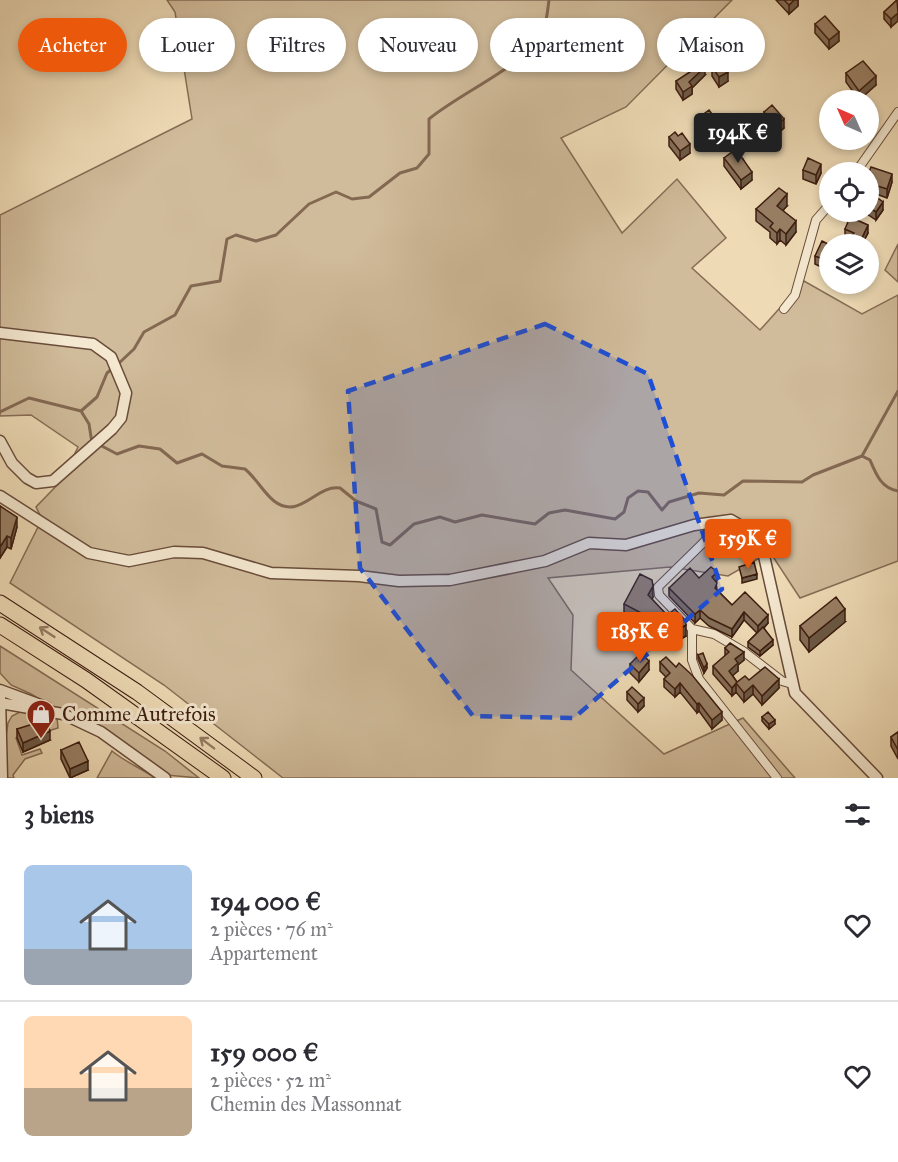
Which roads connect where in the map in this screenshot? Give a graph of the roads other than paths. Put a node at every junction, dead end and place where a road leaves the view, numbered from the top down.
1 (898, 112) edge
2 (863, 162) edge
3 (819, 217) edge
4 (784, 309) dead end
5 (0, 333) edge
6 (0, 441) edge
7 (0, 496) edge
8 (713, 524) junction
9 (0, 603) edge
10 (0, 625) edge
11 (692, 629) junction
12 (792, 684) junction
13 (0, 690) edge
14 (0, 701) edge
15 (63, 714) junction
16 (0, 728) edge
17 (2, 778) edge
18 (165, 778) edge
19 (223, 778) edge
20 (254, 778) edge
21 (777, 778) edge
22 (877, 778) edge

1 - 2 street
3 - 4 street
5 - 6 street
7 - 8 street
8 - 11 street
8 - 12 street
20 -> 9 highway
10 - 19 highway
11 - 12 street
11 - 21 street
12 - 22 street
13 - 15 street
14 - 15 street
14 - 16 street
15 - 18 street
16 - 17 street

